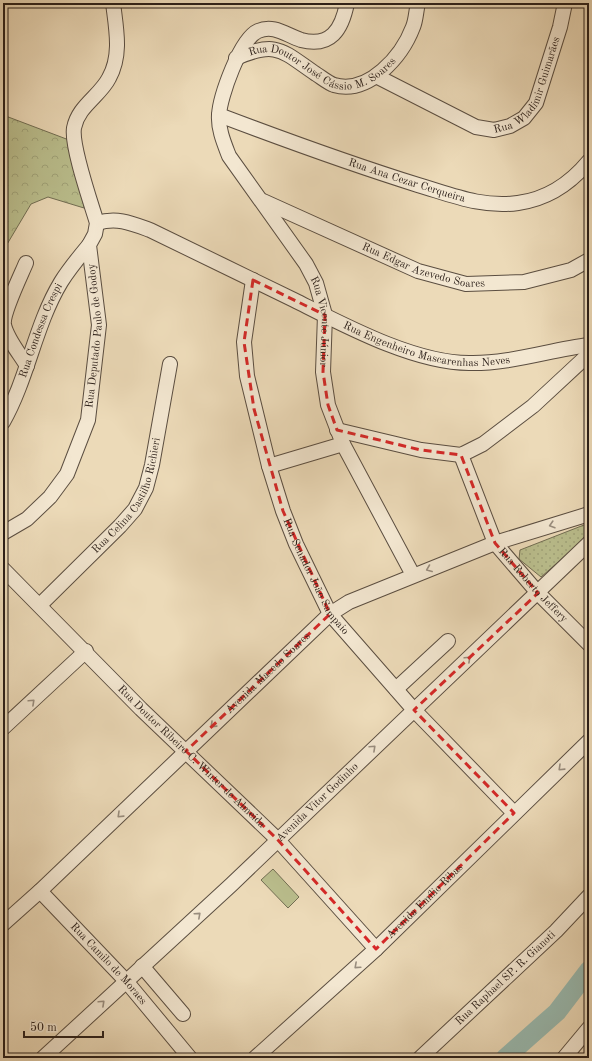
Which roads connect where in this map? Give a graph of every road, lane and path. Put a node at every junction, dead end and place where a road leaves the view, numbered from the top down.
1 (113, 3) edge
2 (347, 3) edge
3 (418, 3) edge
4 (565, 3) edge
5 (236, 58) junction
6 (376, 76) junction
7 (218, 115) junction
8 (589, 161) edge
9 (263, 201) junction
10 (96, 223) junction
11 (89, 245) junction
12 (589, 260) edge
13 (26, 263) dead end
14 (253, 280) junction
15 (325, 315) junction
16 (589, 346) edge
17 (589, 354) edge
18 (170, 364) dead end
19 (27, 366) junction
20 (3, 422) edge
21 (337, 430) junction
22 (343, 444) junction
23 (461, 455) junction
24 (269, 466) junction
25 (589, 514) edge
26 (3, 533) edge
27 (495, 543) junction
28 (589, 543) edge
29 (3, 569) edge
30 (413, 576) junction
31 (538, 593) junction
32 (40, 605) junction
33 (330, 614) junction
34 (448, 640) dead end
35 (589, 644) edge
36 (86, 651) junction
37 (396, 689) junction
38 (414, 710) junction
39 (3, 728) edge
40 (589, 741) edge
41 (186, 751) junction
42 (514, 813) junction
43 (277, 839) junction
44 (40, 891) junction
45 (589, 896) edge
46 (3, 924) edge
47 (376, 949) junction
48 (142, 966) junction
49 (126, 981) junction
50 (183, 1014) dead end
51 (589, 1028) edge
52 (43, 1058) edge
53 (190, 1058) edge
54 (255, 1058) edge
55 (420, 1058) edge
56 (564, 1058) edge

1 - 10 street
2 - 5 street, Rua Vicente Júnior
3 - 6 street, Rua Doutor José Cássio M. Soares
4 - 6 street, Rua Wladimir Guimarães
5 - 6 street, Rua Doutor José Cássio M. Soares
5 - 7 street, Rua Vicente Júnior
7 - 8 street, Rua Ana Cezar Cerqueira
7 - 9 street, Rua Vicente Júnior
9 - 12 street, Rua Edgar Azevedo Soares
9 - 15 street, Rua Vicente Júnior
10 - 11 street, Rua Deputado Paulo de Godoy
10 - 14 street, Rua Engenheiro Mascarenhas Neves
11 - 19 street, Rua Condessa Crespi
11 - 26 street, Rua Deputado Paulo de Godoy
13 - 19 street
14 - 15 street, Rua Engenheiro Mascarenhas Neves
14 - 24 street, Rua Senador João Sampaio
15 - 16 street, Rua Engenheiro Mascarenhas Neves
15 - 21 street, Rua Vicente Júnior
17 - 23 street
18 - 32 street, Rua Celina Castilho Richieri
19 - 20 street, Rua Condessa Crespi
21 - 22 street, Rua Vicente Júnior
21 - 23 street
22 - 24 street
22 - 30 street, Rua Vicente Júnior
23 - 27 street, Rua Roberto Jeffery
24 - 33 street, Rua Senador João Sampaio
25 -> 27 street, Avenida Macedo Soares
27 -> 30 street, Avenida Macedo Soares
27 - 31 street, Rua Roberto Jeffery
28 - 31 street, Avenida Vitor Godinho
29 - 32 street, Rua Doutor Ribeiro C. Winter de Almeida
30 - 33 street, Avenida Macedo Soares
31 - 35 street, Rua Roberto Jeffery
38 -> 31 street, Avenida Vitor Godinho
32 - 36 street, Rua Doutor Ribeiro C. Winter de Almeida
33 - 37 street, Rua Senador João Sampaio
33 -> 41 street, Avenida Macedo Soares
34 - 37 street
39 -> 36 street
36 - 41 street, Rua Doutor Ribeiro C. Winter de Almeida
37 - 38 street, Rua Senador João Sampaio
38 - 42 street, Rua Senador João Sampaio
43 -> 38 street, Avenida Vitor Godinho
40 -> 42 street, Avenida Emílio Ribas
41 - 43 street, Rua Doutor Ribeiro C. Winter de Almeida
41 -> 44 street, Avenida Macedo Soares
42 - 47 street, Avenida Emílio Ribas
43 - 47 street, Rua Doutor Ribeiro C. Winter de Almeida
48 -> 43 street, Avenida Vitor Godinho
44 - 46 street, Avenida Macedo Soares
44 - 49 street, Rua Camilo de Moraes
45 - 55 street, Rua Raphael SP. R. Gianoti
47 -> 54 street, Avenida Emílio Ribas
48 - 49 street, Avenida Vitor Godinho
48 - 50 street
52 -> 49 street, Avenida Vitor Godinho
49 - 53 street, Rua Camilo de Moraes
51 - 56 street

